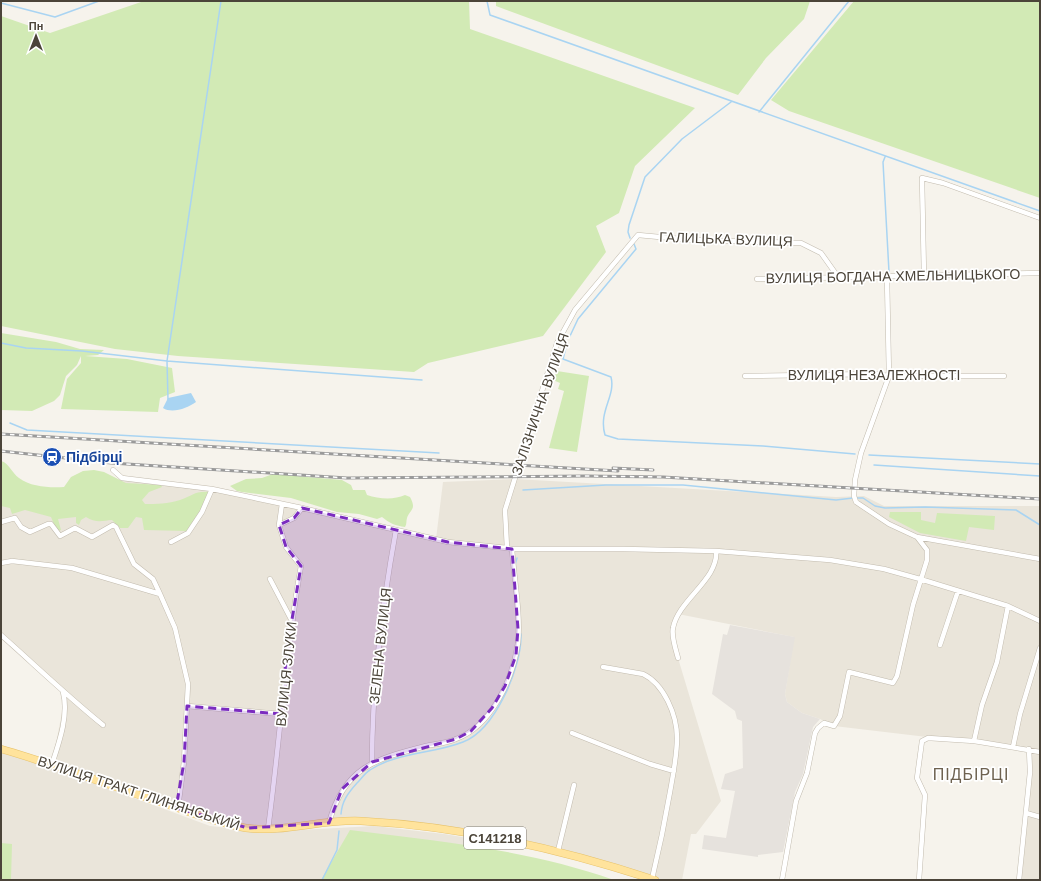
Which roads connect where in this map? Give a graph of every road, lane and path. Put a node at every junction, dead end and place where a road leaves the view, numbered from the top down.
1 (1040, 218) edge
2 (638, 235) joint
3 (1040, 273) edge
4 (924, 276) junction
5 (848, 278) junction
6 (887, 278) junction
7 (757, 279) dead end
8 (745, 376) dead end
9 (889, 376) junction
10 (1004, 376) dead end
11 (113, 470) dead end
12 (212, 489) junction
13 (282, 504) junction
14 (302, 508) junction
15 (1, 522) edge
16 (279, 525) junction
17 (396, 530) junction
18 (916, 538) junction
19 (171, 542) dead end
20 (509, 549) junction
21 (716, 551) junction
22 (1040, 559) edge
23 (1, 563) edge
24 (270, 579) dead end
25 (920, 580) junction
26 (958, 591) junction
27 (160, 594) junction
28 (1008, 606) junction
29 (292, 621) junction
30 (1040, 621) edge
31 (1, 635) edge
32 (940, 645) dead end
33 (1040, 648) edge
34 (678, 658) dead end
35 (603, 667) dead end
36 (63, 692) junction
37 (188, 706) junction
38 (281, 714) junction
39 (103, 724) dead end
40 (572, 733) dead end
41 (974, 741) junction
42 (1013, 746) junction
43 (1, 749) edge
44 (1029, 750) junction
45 (1040, 752) edge
46 (372, 762) junction
47 (52, 764) junction
48 (674, 771) junction
49 (574, 785) dead end
50 (176, 808) junction
51 (1026, 813) junction
52 (1040, 817) edge
53 (329, 824) junction
54 (268, 829) junction
55 (558, 851) junction
56 (654, 880) edge
57 (782, 880) edge
58 (919, 880) edge
59 (1019, 880) edge

1 - 4 street
2 - 5 street, ГАЛИЦЬКА ВУЛИЦЯ
2 - 20 street, ЗАЛІЗНИЧНА ВУЛИЦЯ
3 - 4 street, ВУЛИЦЯ БОГДАНА ХМЕЛЬНИЦЬКОГО
4 - 6 street, ВУЛИЦЯ БОГДАНА ХМЕЛЬНИЦЬКОГО
5 - 6 street, ВУЛИЦЯ БОГДАНА ХМЕЛЬНИЦЬКОГО
5 - 7 street, ВУЛИЦЯ БОГДАНА ХМЕЛЬНИЦЬКОГО
6 - 9 street
8 - 9 street, ВУЛИЦЯ НЕЗАЛЕЖНОСТІ
9 - 10 street, ВУЛИЦЯ НЕЗАЛЕЖНОСТІ
9 - 18 street
11 - 12 street
12 - 13 street
12 - 19 street
13 - 14 street
13 - 16 street, ВУЛИЦЯ ЗЛУКИ
14 - 16 street
14 - 17 street
15 - 27 street
16 - 29 street, ВУЛИЦЯ ЗЛУКИ
17 - 20 street
17 - 46 street, ЗЕЛЕНА ВУЛИЦЯ
18 - 22 street
18 - 25 street
20 - 21 street
20 - 46 street, ЗАЛІЗНИЧНА ВУЛИЦЯ
21 - 25 street
21 - 34 street
23 - 27 street
24 - 29 street
25 - 26 street
25 - 57 street
26 - 28 street
26 - 32 street
27 - 37 street
28 - 30 street
28 - 41 street
29 - 38 street, ВУЛИЦЯ ЗЛУКИ
31 - 36 street
33 - 42 street
35 - 48 street
36 - 39 street
36 - 47 street
37 - 38 street
37 - 50 street
38 - 54 street, ВУЛИЦЯ ЗЛУКИ
40 - 48 street
41 - 42 street
41 - 58 street
42 - 44 street
43 - 47 main road, ВУЛИЦЯ ТРАКТ ГЛИНЯНСЬКИЙ / С141218
44 - 45 street
44 - 51 street
46 - 53 street, ЗАЛІЗНИЧНА ВУЛИЦЯ
47 - 50 main road, ВУЛИЦЯ ТРАКТ ГЛИНЯНСЬКИЙ / С141218
48 - 56 street
49 - 55 street
50 - 54 main road, ВУЛИЦЯ ТРАКТ ГЛИНЯНСЬКИЙ / С141218
51 - 52 street
51 - 59 street
53 - 54 main road, ВУЛИЦЯ ТРАКТ ГЛИНЯНСЬКИЙ / С141218
53 - 55 main road, ВУЛИЦЯ ТРАКТ ГЛИНЯНСЬКИЙ / С141218
55 - 56 main road, ВУЛИЦЯ ТРАКТ ГЛИНЯНСЬКИЙ / С141218

